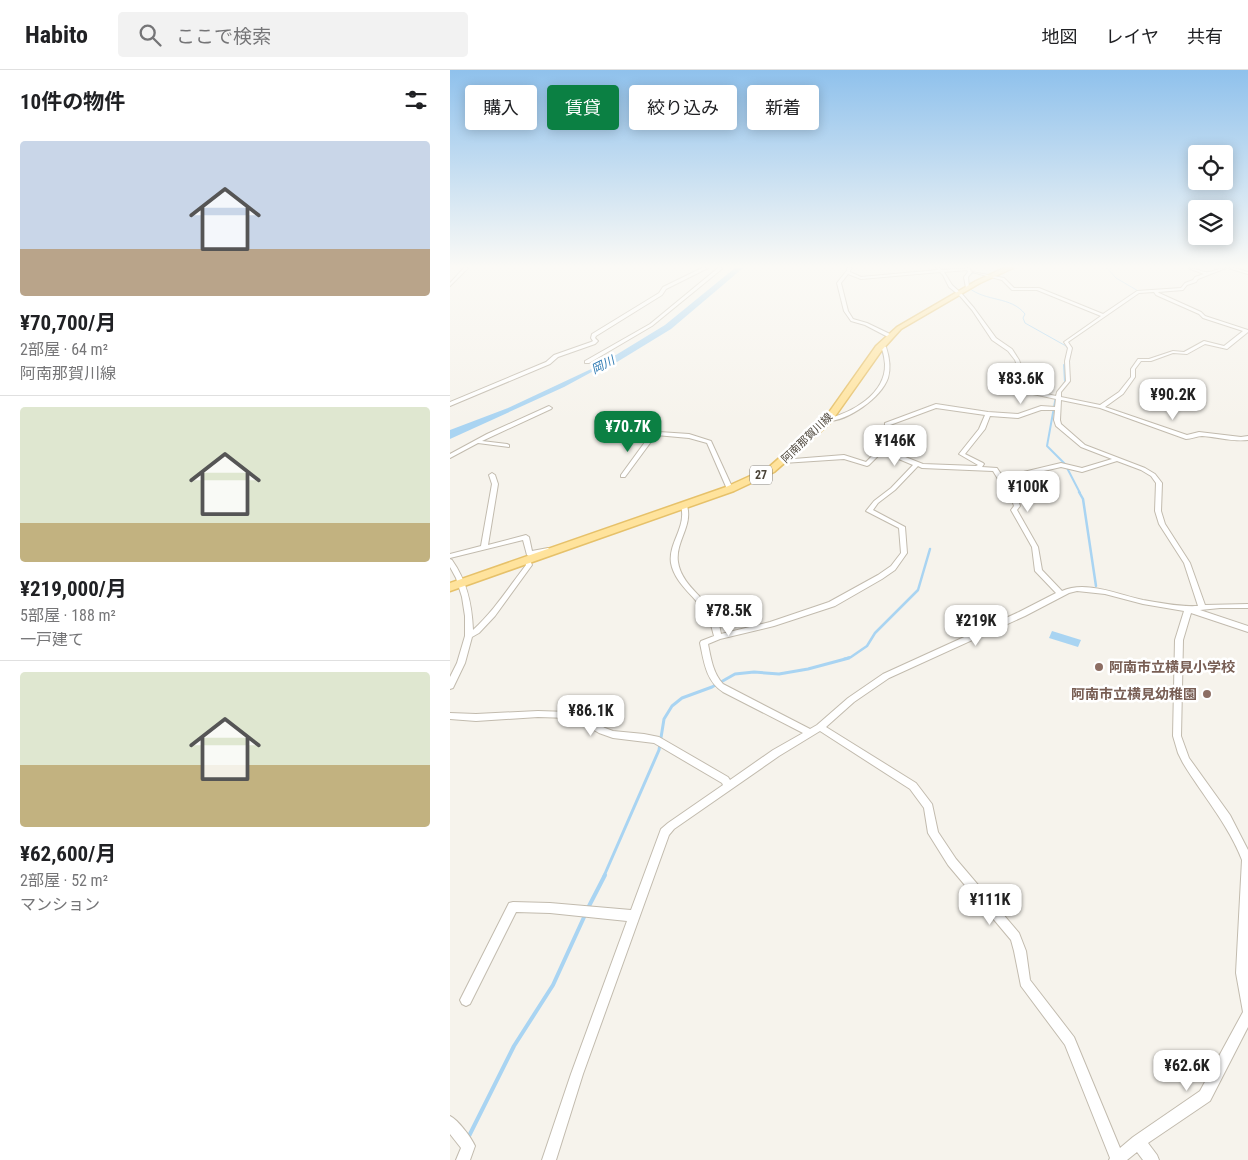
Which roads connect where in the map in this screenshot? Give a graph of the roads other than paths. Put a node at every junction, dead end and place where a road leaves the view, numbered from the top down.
1 (620, 319) edge
2 (659, 319) edge
3 (852, 319) edge
4 (914, 319) edge
5 (980, 319) edge
6 (1100, 319) edge
7 (1210, 319) edge
8 (1247, 331) edge
9 (890, 336) junction
10 (881, 346) junction
11 (587, 362) dead end
12 (1057, 397) junction
13 (450, 404) edge
14 (1101, 406) junction
15 (549, 408) dead end
16 (1055, 409) junction
17 (988, 414) junction
18 (828, 420) junction
19 (633, 429) dead end
20 (654, 433) junction
21 (1248, 438) edge
22 (479, 442) junction
23 (507, 446) dead end
24 (881, 450) junction
25 (450, 456) edge
26 (1118, 459) junction
27 (783, 461) junction
28 (916, 465) junction
29 (978, 468) junction
30 (492, 475) dead end
31 (623, 476) dead end
32 (1001, 479) junction
33 (730, 489) junction
34 (684, 506) junction
35 (484, 546) junction
36 (561, 549) junction
37 (450, 556) edge
38 (450, 561) edge
39 (528, 561) junction
40 (462, 583) junction
41 (450, 587) edge
42 (1060, 594) junction
43 (1248, 606) edge
44 (1202, 607) junction
45 (1188, 609) junction
46 (1248, 629) edge
47 (469, 636) junction
48 (718, 637) junction
49 (450, 686) edge
50 (450, 716) edge
51 (816, 730) junction
52 (729, 786) junction
53 (1245, 848) edge
54 (635, 916) junction
55 (1247, 995) edge
56 (466, 1000) dead end
57 (1248, 1010) edge
58 (1248, 1015) edge
59 (450, 1123) edge
60 (1138, 1142) junction
61 (1117, 1159) edge
62 (463, 1160) edge
63 (549, 1160) edge
64 (1152, 1160) edge

1 - 13 street
2 - 11 street
3 - 9 street
4 - 9 main road, 阿南那賀川線 / 27
5 - 12 street
6 - 12 street
7 - 8 street
8 - 14 street
9 - 10 main road, 阿南那賀川線 / 27
10 - 18 main road, 阿南那賀川線 / 27
10 - 18 street
12 - 14 street
12 - 16 street
14 - 21 street
15 - 22 street
16 - 17 street
16 - 26 street
17 - 24 street
17 - 29 street
18 - 27 main road, 阿南那賀川線 / 27
19 - 20 street
20 - 31 street
20 - 33 street
22 - 23 street
22 - 25 street
24 - 27 street
24 - 28 street
26 - 32 street
26 - 44 street
27 - 33 main road, 阿南那賀川線 / 27
28 - 29 street
28 - 48 street
29 - 32 street
30 - 35 street
32 - 42 street
33 - 34 main road, 阿南那賀川線 / 27
34 - 36 main road, 阿南那賀川線 / 27
34 - 48 street
35 - 36 street
35 - 37 street
36 - 39 main road, 阿南那賀川線 / 27
38 - 40 street
39 - 40 main road, 阿南那賀川線 / 27
39 - 47 street
40 - 41 main road, 阿南那賀川線 / 27
40 - 47 street
42 - 45 street
42 - 51 street
43 - 44 street
44 - 45 street
45 - 46 street
45 - 53 street
47 - 49 street
48 - 51 street
50 - 52 street
51 - 52 street
51 - 61 street
52 - 54 street
53 - 55 street
54 - 56 street
54 - 63 street
55 - 57 street
58 - 60 street
59 - 62 street
60 - 61 street
60 - 64 street

